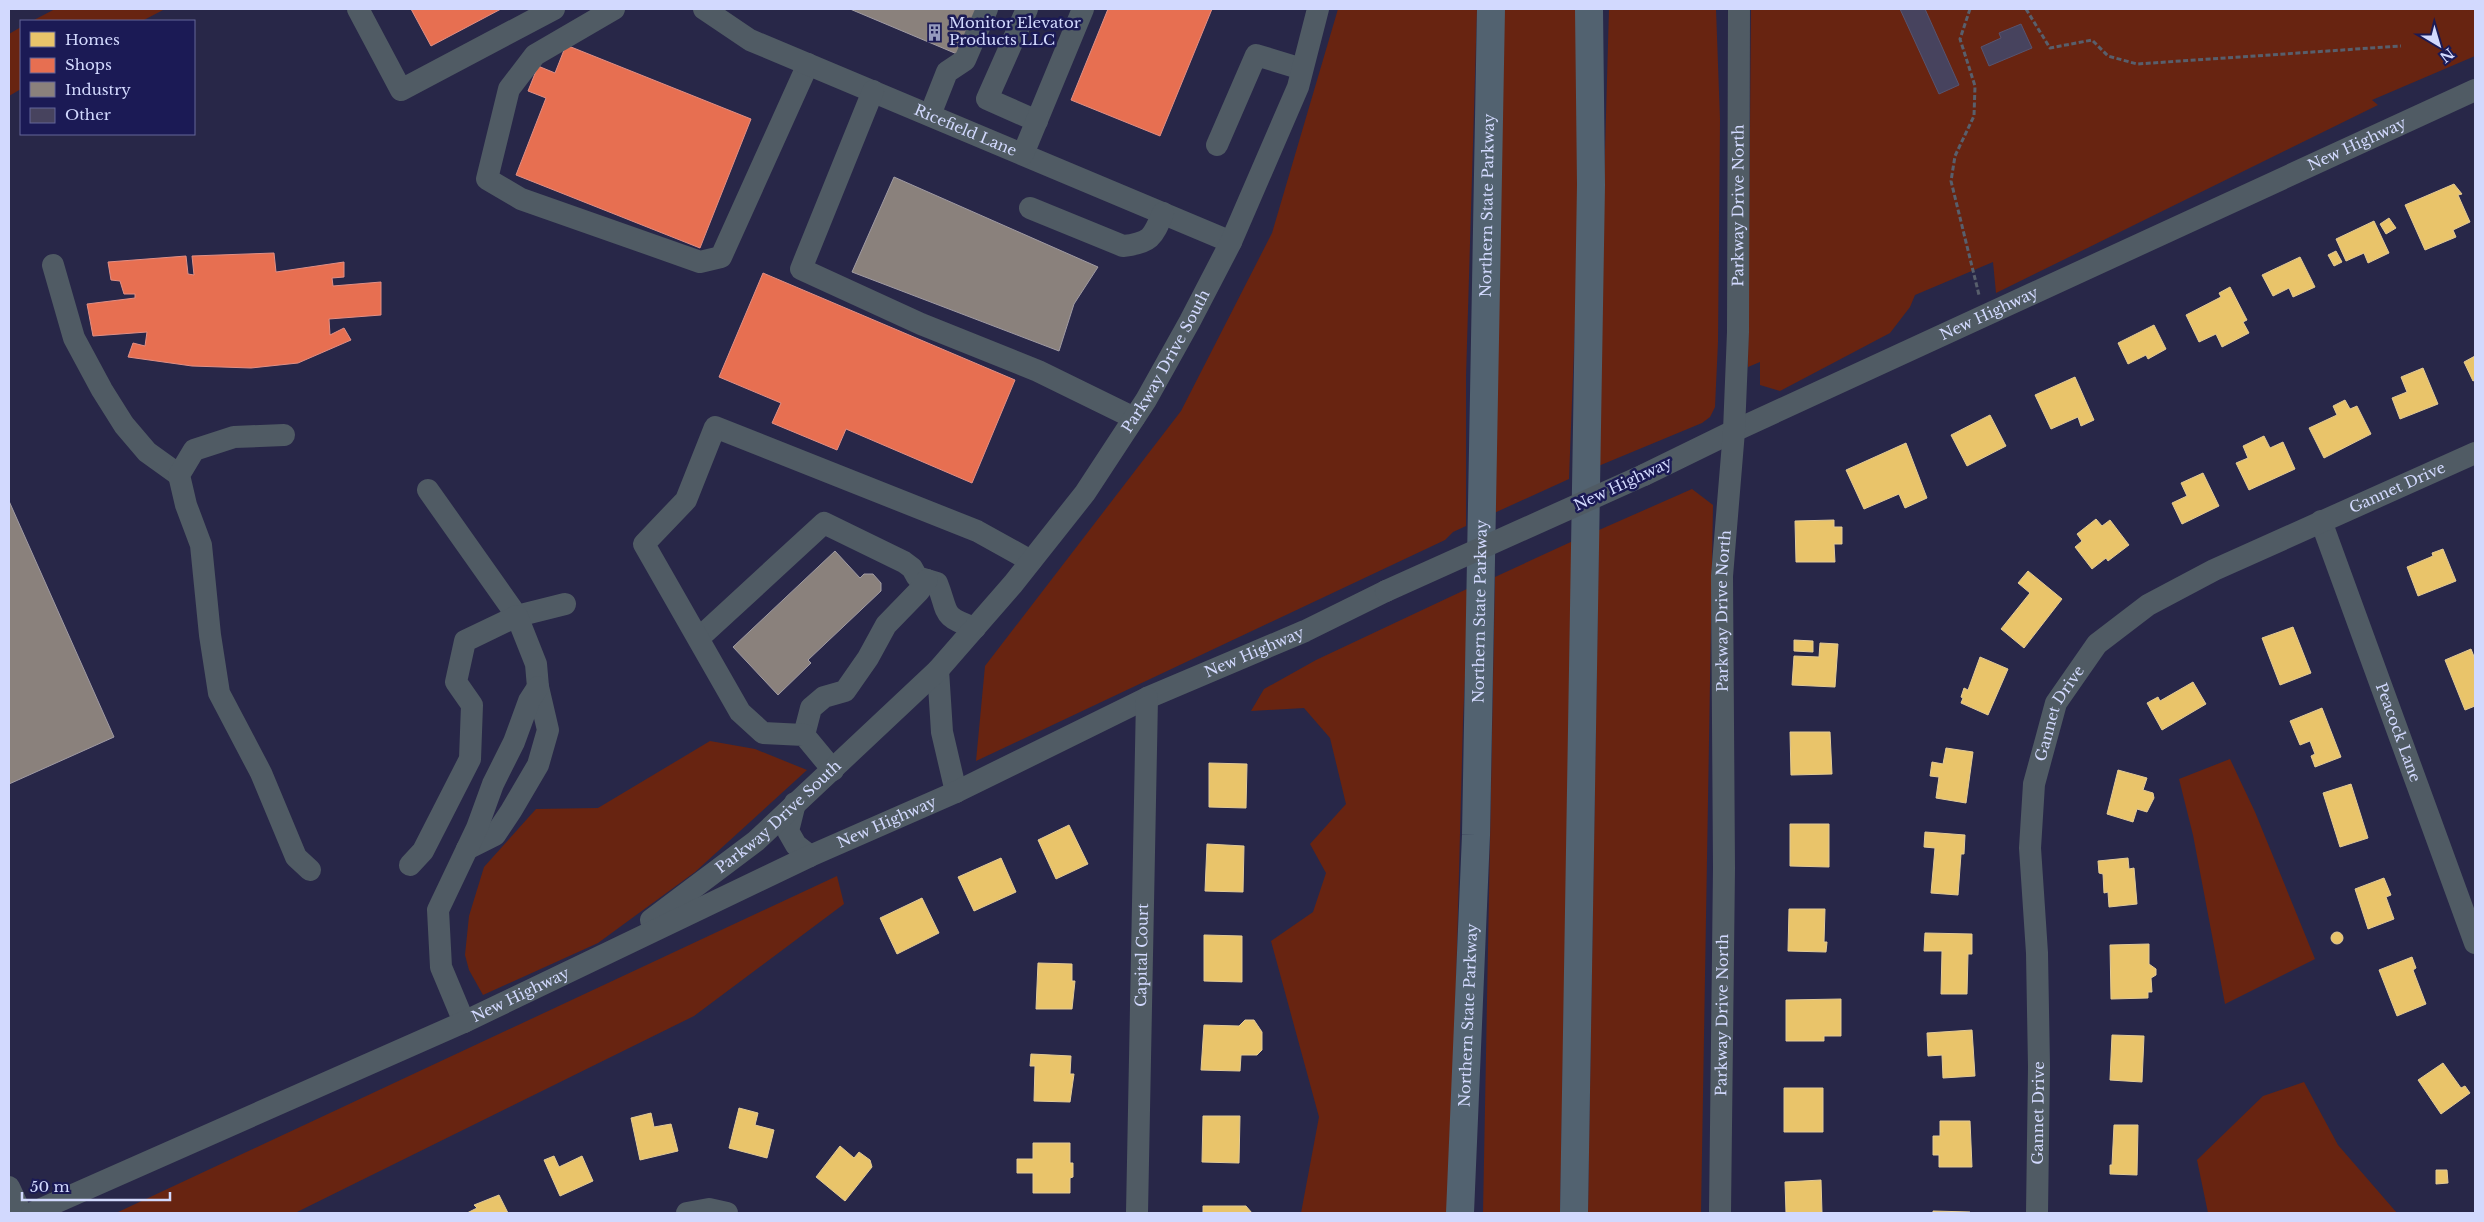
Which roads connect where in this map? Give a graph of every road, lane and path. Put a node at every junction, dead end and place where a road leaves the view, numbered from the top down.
1 (358, 9) edge
2 (554, 9) edge
3 (614, 9) edge
4 (987, 9) edge
5 (1027, 9) edge
6 (1083, 9) edge
7 (1318, 9) edge
8 (1490, 9) edge
9 (1589, 9) edge
10 (1739, 9) edge
11 (1970, 9) edge
12 (2026, 9) edge
13 (710, 10) edge
14 (2401, 46) dead end
15 (808, 64) junction
16 (1302, 69) junction
17 (2475, 90) edge
18 (873, 91) junction
19 (930, 115) junction
20 (1037, 121) junction
21 (1217, 145) dead end
22 (1023, 154) junction
23 (1030, 208) dead end
24 (1164, 213) junction
25 (1231, 242) junction
26 (52, 265) dead end
27 (1984, 315) junction
28 (1134, 418) junction
29 (1734, 431) junction
30 (284, 435) dead end
31 (2475, 452) edge
32 (179, 475) junction
33 (428, 490) dead end
34 (2322, 521) junction
35 (1031, 561) junction
36 (927, 580) junction
37 (565, 604) dead end
38 (517, 616) junction
39 (976, 628) junction
40 (699, 638) junction
41 (938, 670) junction
42 (538, 687) junction
43 (1146, 698) junction
44 (804, 735) junction
45 (833, 770) junction
46 (956, 792) junction
47 (795, 802) junction
48 (467, 849) junction
49 (810, 856) junction
50 (410, 864) dead end
51 (310, 870) dead end
52 (2475, 943) edge
53 (609, 951) junction
54 (464, 1022) junction
55 (9, 1186) edge
56 (21, 1213) edge
57 (32, 1213) edge
58 (687, 1213) edge
59 (727, 1213) edge
60 (1137, 1213) edge
61 (1460, 1213) edge
62 (1574, 1213) edge
63 (1720, 1213) edge
64 (2037, 1213) edge

1 - 2 street
3 - 15 street
4 - 19 street
5 - 20 street
6 - 20 street
7 - 16 street, Parkway Drive South
8 - 61 highway, Northern State Parkway
9 - 62 highway
10 - 29 street, Parkway Drive North
11 - 27 path
12 - 14 path
13 - 15 street, Ricefield Lane
15 - 18 street, Ricefield Lane
16 - 21 street
16 - 25 street, Parkway Drive South
17 - 27 street, New Highway
18 - 19 street, Ricefield Lane
18 - 28 street
19 - 22 street, Ricefield Lane
20 - 22 street
22 - 24 street, Ricefield Lane
23 - 24 street
24 - 25 street, Ricefield Lane
25 - 28 street, Parkway Drive South
26 - 32 street
27 - 29 street, New Highway
28 - 35 street, Parkway Drive South
29 - 43 street, New Highway, bridge
29 - 63 street, Parkway Drive North
30 - 32 street
31 - 34 street, Gannet Drive
32 - 51 street
33 - 38 street
34 - 52 street, Peacock Lane
34 - 64 street, Gannet Drive
35 - 39 street, Parkway Drive South
35 - 40 street
36 - 39 street
36 - 40 street
36 - 44 street
37 - 38 street
38 - 42 street
38 - 50 street
39 - 41 street, Parkway Drive South
40 - 44 street
41 - 45 street, Parkway Drive South
41 - 46 street
42 - 48 street
42 - 48 street
43 - 46 street, New Highway
43 - 60 street, Capital Court
44 - 45 street
45 - 47 street, Parkway Drive South
46 - 49 street, New Highway
47 - 49 street
47 - 53 street, Parkway Drive South
48 - 54 street
49 - 53 street, New Highway
53 - 54 street, New Highway
54 - 57 street, New Highway
55 - 56 street
58 - 59 street

